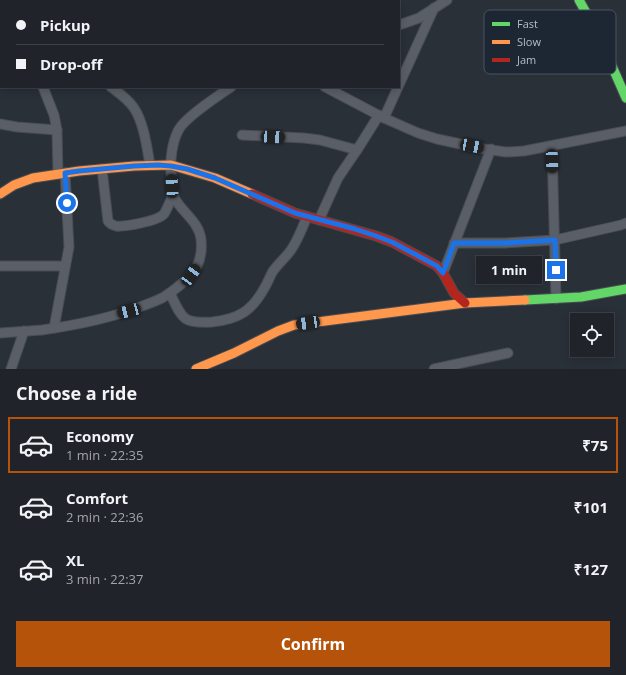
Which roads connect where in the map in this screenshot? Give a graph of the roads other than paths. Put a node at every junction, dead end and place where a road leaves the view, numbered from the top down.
1 (447, 0) edge
2 (579, 0) edge
3 (434, 8) junction
4 (585, 10) edge
5 (400, 25) edge
6 (615, 74) edge
7 (400, 82) edge
8 (43, 88) edge
9 (112, 88) edge
10 (230, 88) edge
11 (327, 88) edge
12 (397, 88) edge
13 (626, 98) edge
14 (381, 116) junction
15 (0, 124) edge
16 (57, 130) junction
17 (626, 131) edge
18 (242, 135) dead end
19 (552, 146) junction
20 (491, 149) junction
21 (357, 150) junction
22 (150, 165) junction
23 (171, 166) junction
24 (102, 169) junction
25 (62, 174) junction
26 (2, 190) edge
27 (174, 194) junction
28 (307, 217) junction
29 (319, 220) junction
30 (626, 223) edge
31 (555, 240) junction
32 (454, 243) junction
33 (0, 266) edge
34 (65, 266) junction
35 (443, 273) junction
36 (626, 290) edge
37 (170, 293) junction
38 (556, 299) junction
39 (465, 303) junction
40 (54, 328) junction
41 (24, 331) junction
42 (0, 333) edge
43 (508, 354) dead end
44 (11, 369) edge
45 (196, 369) edge
46 (434, 369) edge

1 - 3 street
2 - 4 street
3 - 5 street
3 - 7 street
6 - 13 street
8 - 16 street
9 - 22 street
10 - 23 street
11 - 14 street
12 - 14 street
14 - 20 street
14 - 21 street
15 - 16 street
16 - 25 street
17 - 19 street
18 - 21 street
19 - 20 street
19 - 31 street
20 - 32 street
21 - 29 street
22 - 23 street
22 - 24 street
23 - 27 street
23 - 28 street
24 - 25 street
24 - 27 street
25 - 26 street
25 - 34 street
27 - 37 street
28 - 29 street
28 - 37 street
29 - 35 street
30 - 31 street
31 - 32 street
31 - 38 street
32 - 35 street
33 - 34 street
34 - 40 street
35 - 39 street
36 - 38 street
37 - 40 street
38 - 39 street
39 - 45 street
40 - 41 street
41 - 42 street
41 - 44 street
43 - 46 street

